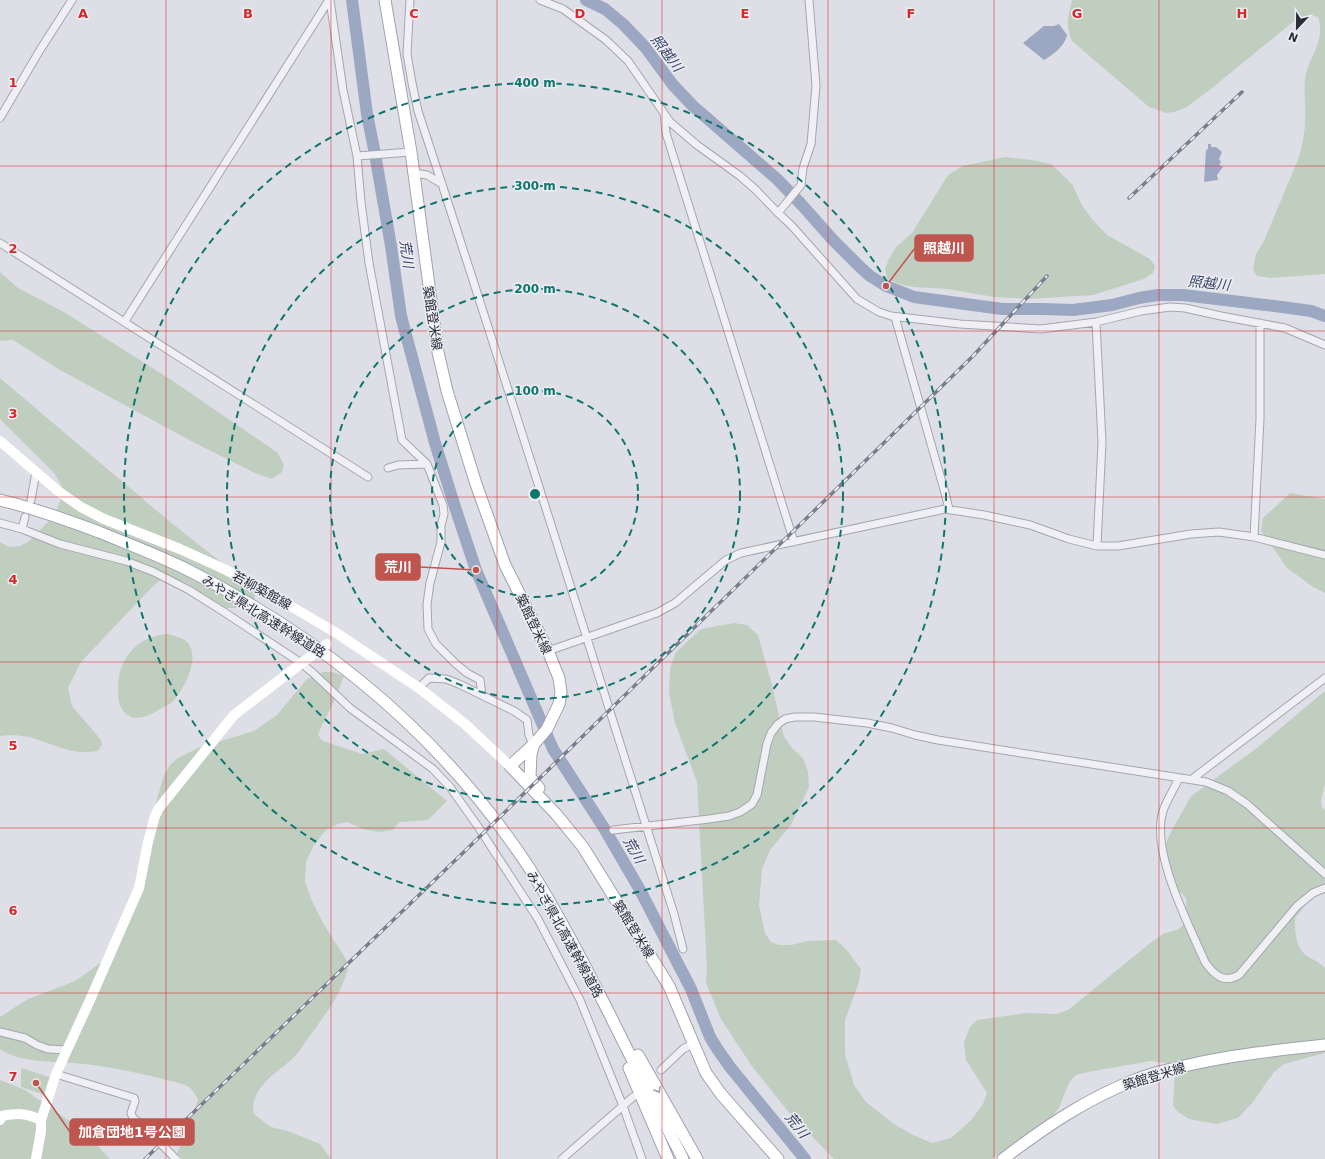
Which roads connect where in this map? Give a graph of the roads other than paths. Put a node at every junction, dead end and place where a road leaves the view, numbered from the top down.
1 (72, 0) edge
2 (330, 0) edge
3 (385, 0) edge
4 (410, 0) edge
5 (540, 0) edge
6 (809, 0) edge
7 (663, 111) junction
8 (0, 118) edge
9 (411, 152) junction
10 (360, 156) junction
11 (413, 172) junction
12 (442, 184) junction
13 (778, 213) junction
14 (0, 243) edge
15 (896, 317) junction
16 (125, 321) junction
17 (1096, 322) junction
18 (1260, 324) junction
19 (1325, 345) edge
20 (0, 441) edge
21 (427, 464) junction
22 (388, 468) dead end
23 (36, 472) junction
24 (368, 477) dead end
25 (0, 500) edge
26 (31, 500) dead end
27 (949, 509) junction
28 (25, 517) dead end
29 (0, 524) edge
30 (22, 529) junction
31 (1254, 537) junction
32 (794, 542) junction
33 (1097, 546) junction
34 (1325, 555) edge
35 (338, 634) junction
36 (586, 638) junction
37 (548, 651) junction
38 (302, 663) junction
39 (1325, 678) edge
40 (419, 688) junction
41 (482, 695) junction
42 (536, 742) junction
43 (510, 766) junction
44 (1180, 778) junction
45 (1192, 779) junction
46 (556, 814) junction
47 (646, 826) junction
48 (613, 830) dead end
49 (1325, 874) edge
50 (1325, 888) edge
51 (575, 947) junction
52 (683, 949) dead end
53 (0, 1032) edge
54 (692, 1044) junction
55 (1325, 1044) edge
56 (67, 1050) junction
57 (661, 1070) dead end
58 (56, 1074) junction
59 (633, 1097) dead end
60 (623, 1106) junction
61 (0, 1120) edge
62 (41, 1120) junction
63 (36, 1159) edge
64 (176, 1159) edge
65 (562, 1159) edge
66 (642, 1159) edge
67 (668, 1159) edge
68 (683, 1159) edge
69 (697, 1159) edge
70 (778, 1159) edge
71 (1003, 1159) edge

1 - 8 street
2 - 10 street
2 - 16 street
3 - 9 main road, 築館登米線
4 - 12 street
5 - 7 street
6 - 13 street
7 - 13 street
7 - 32 street
9 - 10 street
9 - 11 main road, 築館登米線
10 - 21 street
11 - 12 street
11 - 37 main road, 築館登米線
12 - 36 street
13 - 15 street
14 - 16 street
15 - 17 street
15 - 27 street
16 - 24 street
17 - 18 street
17 - 33 street
18 - 19 street
18 - 31 street
20 - 23 street, 若柳築館線
21 - 22 street
21 - 41 street
23 - 26 street
23 - 35 street, 若柳築館線
25 - 51 main road, みやぎ県北高速幹線道路
27 - 32 street
27 - 33 street
28 - 30 street
29 - 30 street
30 - 38 street
31 - 33 street
31 - 34 street
32 - 36 street
35 - 38 street, bridge
35 - 40 street, 若柳築館線
36 - 37 street
36 - 47 street
37 - 42 main road, 築館登米線
38 - 56 street
38 - 60 street
39 - 45 street
40 - 41 street
40 - 43 street, 若柳築館線
41 - 42 street
42 - 43 main road, 築館登米線
42 - 46 main road
43 - 46 main road, 築館登米線
44 - 45 street
44 - 47 street
44 - 50 street
45 - 49 street
46 - 54 main road, 築館登米線
47 - 48 street
47 - 52 street
51 - 67 main road
51 - 68 main road, みやぎ県北高速幹線道路
51 -> 69 main road
53 - 56 street
54 - 57 street
54 - 70 main road, 築館登米線
55 - 71 main road, 築館登米線
56 - 58 street
58 - 62 street
58 - 64 street, bridge
59 - 60 street
60 - 65 street
60 - 66 street
61 - 62 street
62 - 63 street

